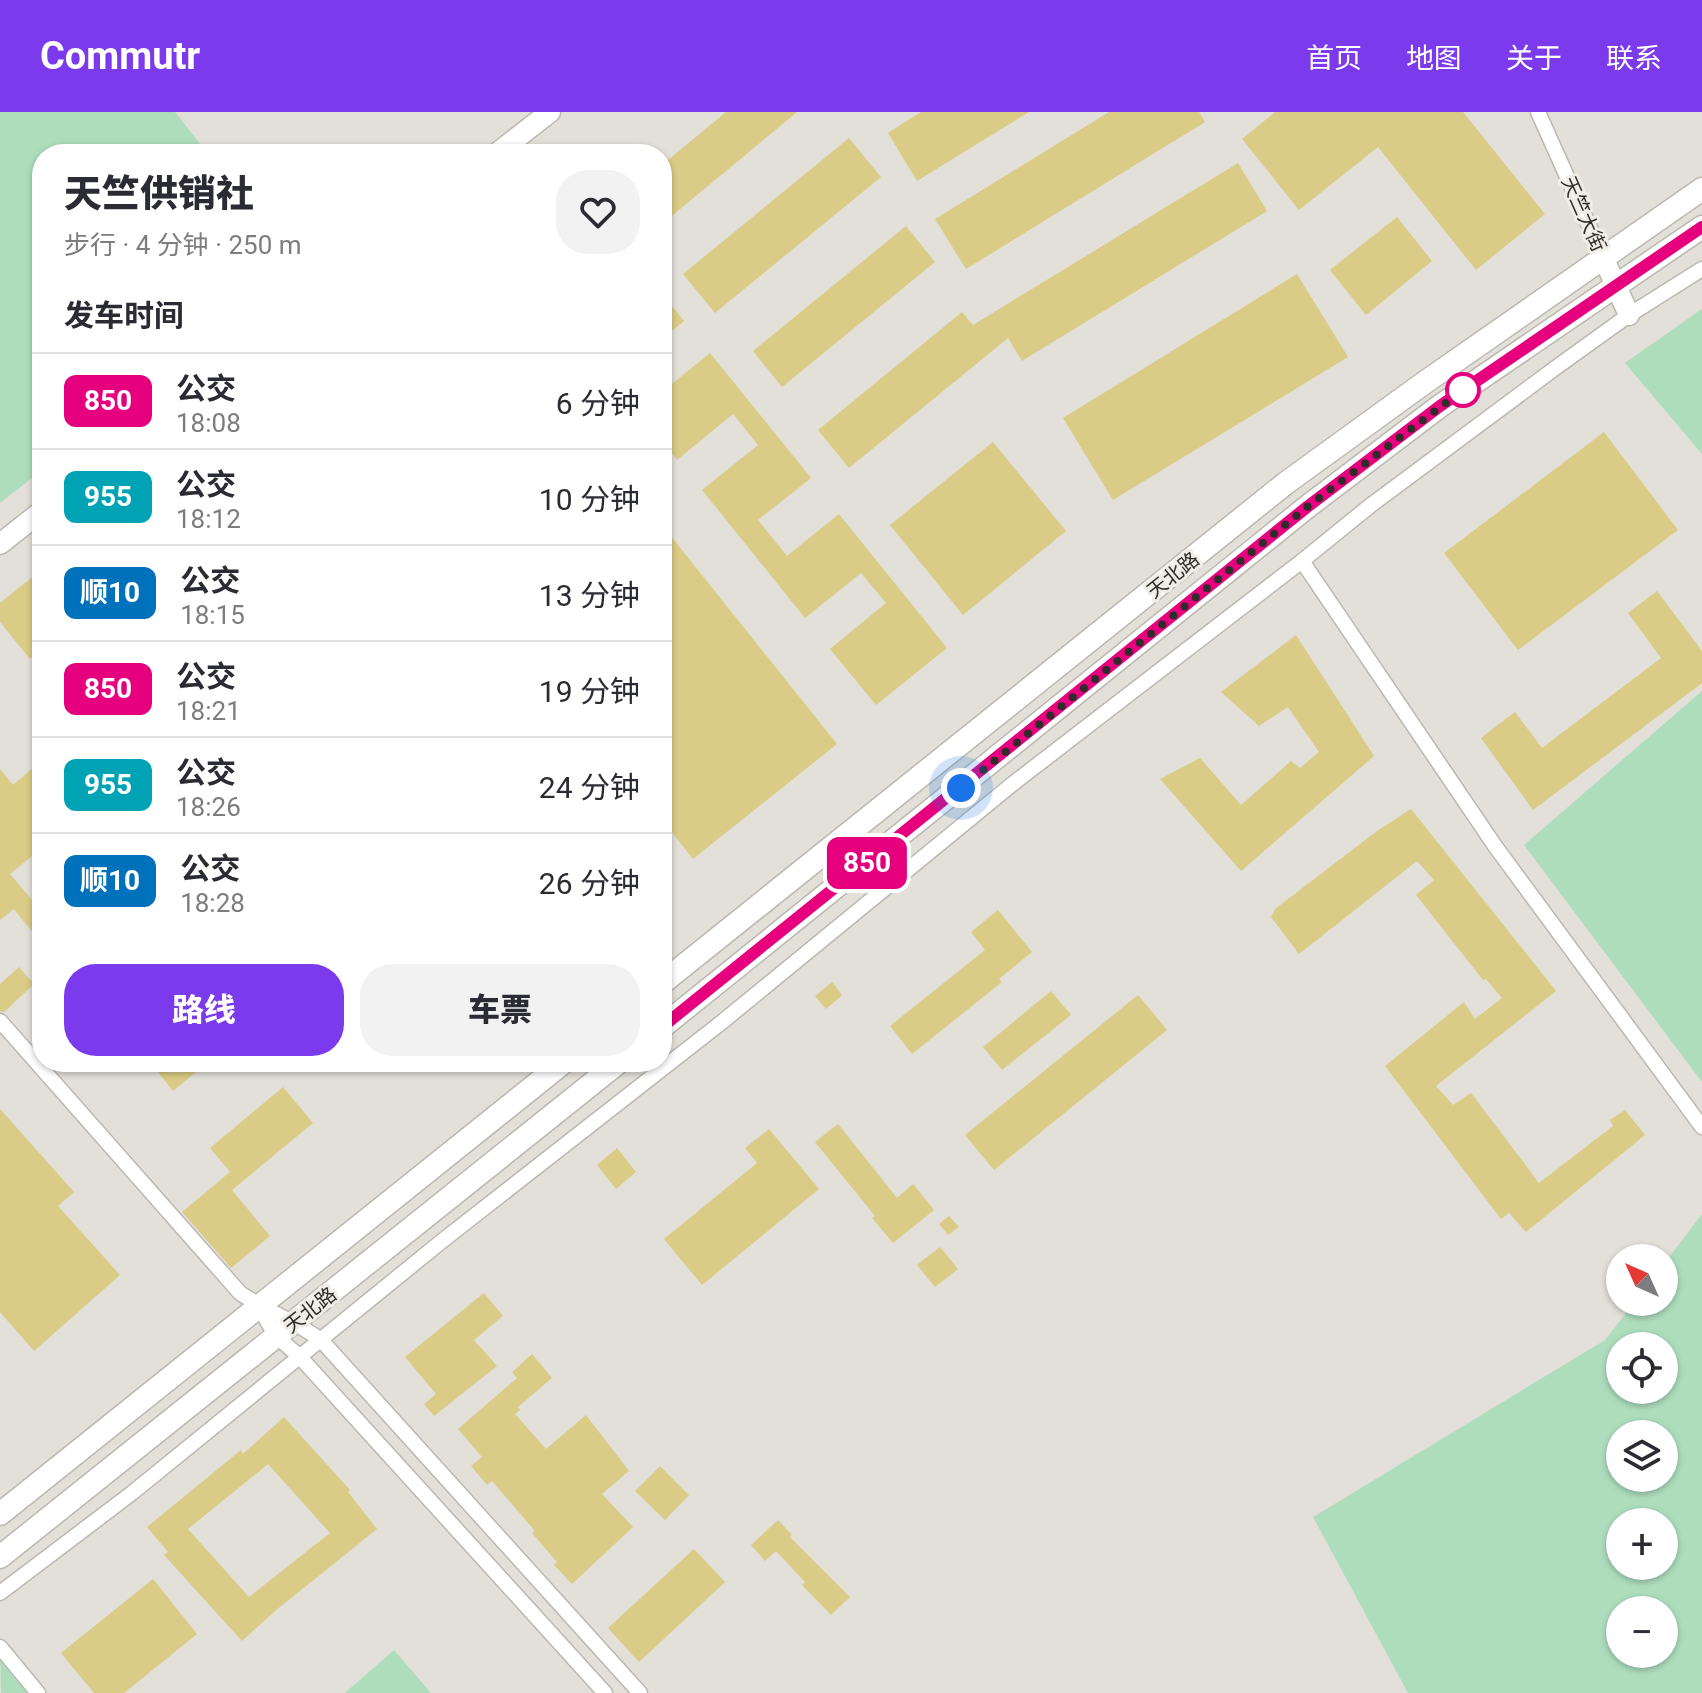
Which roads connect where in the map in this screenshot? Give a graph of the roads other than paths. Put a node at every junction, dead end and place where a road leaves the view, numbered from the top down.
1 (550, 112) edge
2 (1538, 112) edge
3 (509, 144) edge
4 (1702, 189) edge
5 (1702, 227) edge
6 (1603, 257) junction
7 (1702, 269) edge
8 (1614, 286) junction
9 (1629, 315) junction
10 (32, 519) edge
11 (0, 544) edge
12 (1302, 561) junction
13 (672, 975) edge
14 (672, 1019) edge
15 (0, 1021) edge
16 (32, 1057) edge
17 (672, 1061) edge
18 (45, 1072) edge
19 (551, 1072) edge
20 (607, 1072) edge
21 (658, 1072) edge
22 (1702, 1127) edge
23 (258, 1306) junction
24 (295, 1322) junction
25 (276, 1336) junction
26 (321, 1340) junction
27 (299, 1356) junction
28 (0, 1514) edge
29 (0, 1557) edge
30 (0, 1593) edge
31 (0, 1647) edge
32 (38, 1693) edge
33 (605, 1693) edge
34 (640, 1693) edge

1 - 3 street
2 - 6 street, 天竺大街
4 - 6 main road, 天北路
5 - 8 main road, 天北路
6 - 8 street, 天竺大街
6 - 13 main road, 天北路
7 - 9 street
8 - 9 street, 天竺大街
8 - 14 main road, 天北路
9 - 12 street
10 - 11 street
12 - 17 street
12 - 22 street
15 - 16 street
18 - 23 street
19 - 23 main road, 天北路
20 - 24 main road, 天北路
21 - 26 street
23 - 24 street
23 - 25 street
23 - 28 main road, 天北路
24 - 25 main road, 天北路
24 - 26 street
25 - 27 street
25 - 29 main road, 天北路
26 - 27 street
26 - 34 street
27 - 30 street
27 - 33 street
31 - 32 street

